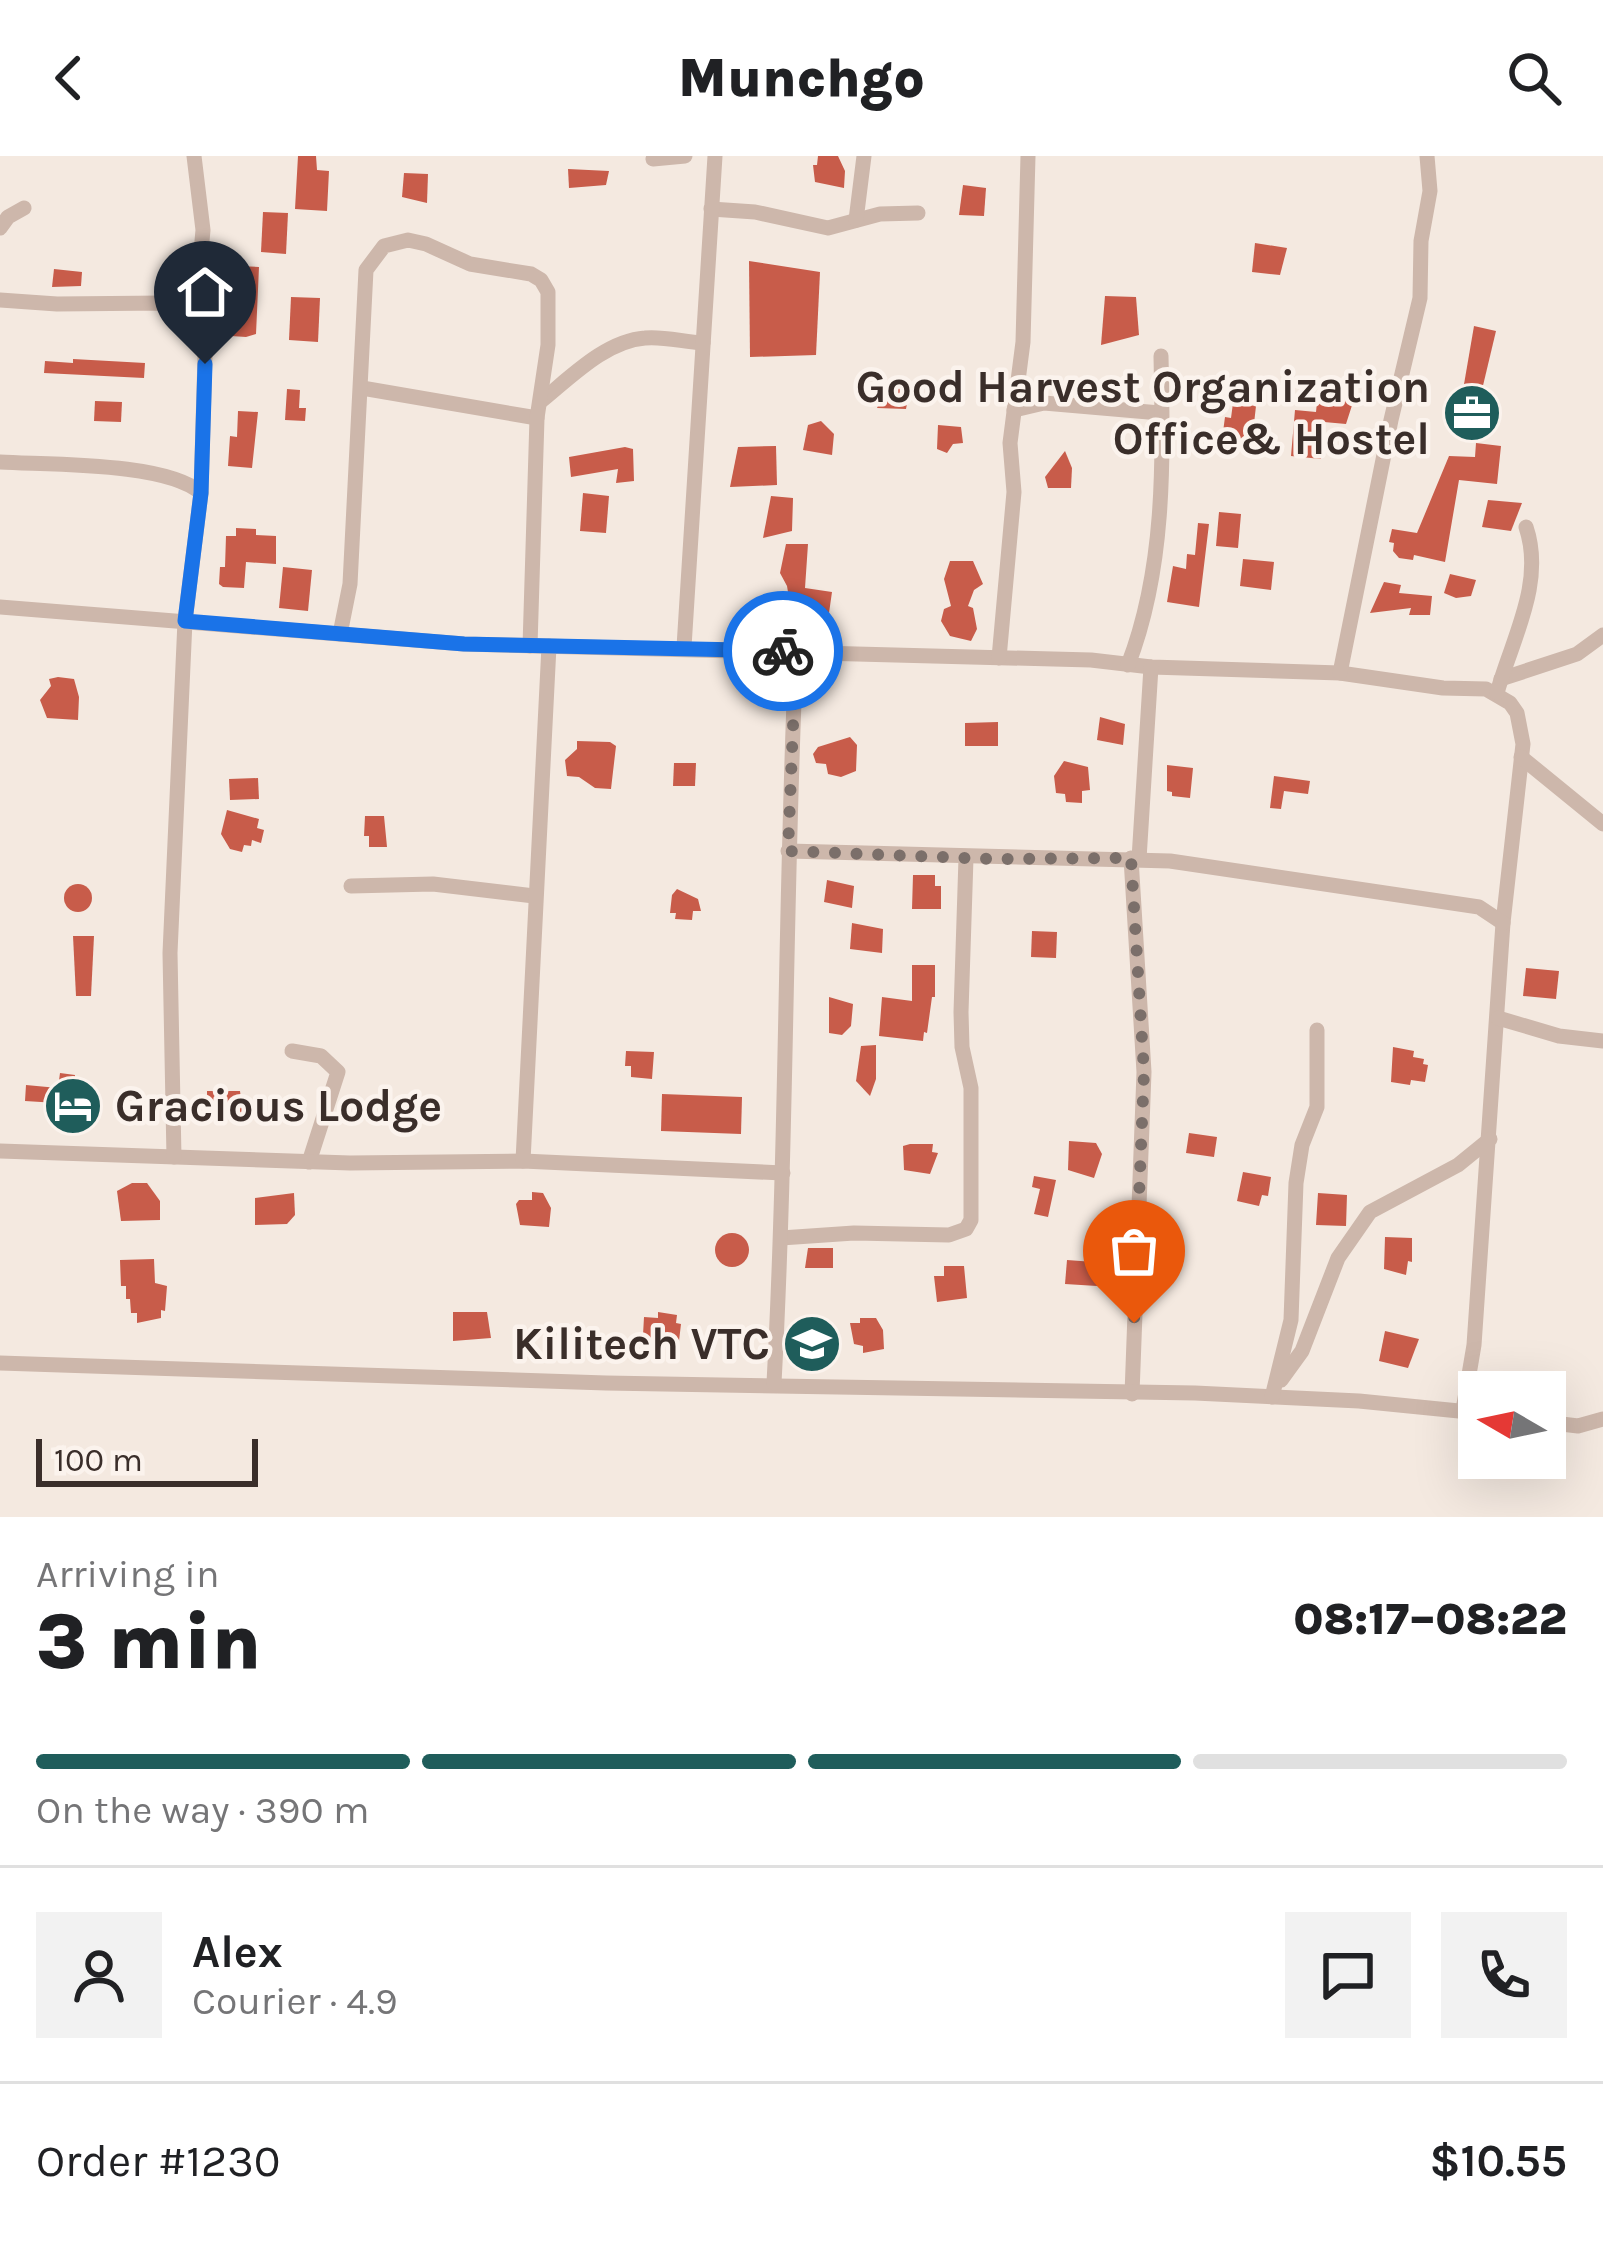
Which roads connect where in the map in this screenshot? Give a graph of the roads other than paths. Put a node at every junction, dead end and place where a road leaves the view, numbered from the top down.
1 (194, 156) edge
2 (686, 156) edge
3 (703, 156) edge
4 (715, 156) edge
5 (864, 156) edge
6 (1028, 156) edge
7 (1427, 156) edge
8 (653, 159) dead end
9 (24, 208) dead end
10 (711, 209) junction
11 (918, 213) dead end
12 (856, 220) junction
13 (0, 228) edge
14 (0, 299) edge
15 (206, 321) junction
16 (703, 343) junction
17 (1161, 356) dead end
18 (362, 388) junction
19 (538, 410) junction
20 (1013, 410) junction
21 (1160, 413) junction
22 (0, 462) edge
23 (201, 493) junction
24 (1526, 527) dead end
25 (0, 607) edge
26 (185, 621) junction
27 (340, 634) junction
28 (1603, 635) edge
29 (530, 646) junction
30 (549, 646) junction
31 (684, 647) junction
32 (796, 652) junction
33 (999, 658) junction
34 (1128, 664) junction
35 (1151, 667) junction
36 (1340, 674) junction
37 (1499, 686) junction
38 (1521, 757) junction
39 (1603, 824) edge
40 (788, 851) junction
41 (966, 858) junction
42 (1135, 859) junction
43 (351, 886) dead end
44 (534, 896) junction
45 (1503, 923) junction
46 (1498, 1018) junction
47 (1317, 1030) dead end
48 (1603, 1041) edge
49 (292, 1051) dead end
50 (1490, 1139) junction
51 (0, 1150) edge
52 (174, 1157) junction
53 (524, 1161) junction
54 (309, 1162) junction
55 (783, 1173) junction
56 (1138, 1217) junction
57 (782, 1238) junction
58 (1135, 1298) junction
59 (0, 1363) edge
60 (1473, 1371) edge
61 (774, 1383) junction
62 (1274, 1391) junction
63 (1132, 1394) junction
64 (1458, 1410) edge
65 (1603, 1418) edge
66 (1566, 1425) edge

1 - 15 street
2 - 8 street
3 - 4 street
4 - 10 street
5 - 12 street
6 - 20 street
7 - 36 street
9 - 13 street
10 - 12 street
10 - 16 street
11 - 12 street
14 - 15 street
15 - 23 street
16 - 19 street
16 - 31 street
17 - 21 street
18 - 19 street
18 - 19 street
18 - 27 street
19 - 29 street
20 - 21 street
20 - 33 street
21 - 34 street
22 - 23 street
23 - 26 street
24 - 37 street
25 - 26 street
26 - 27 street
26 - 52 street
27 - 29 street
28 - 37 street
29 - 30 street
30 - 31 street
30 - 44 street
31 - 32 street
32 - 33 street
32 - 40 street
33 - 34 street
34 - 35 street
35 - 36 street
35 - 42 street
36 - 37 street
37 - 38 street
38 - 39 street
38 - 45 street
40 - 41 street
40 - 55 street
41 - 42 street
41 - 57 street
42 - 45 street
42 - 56 street
43 - 44 street
44 - 53 street
45 - 46 street
46 - 48 street
46 - 50 street
47 - 62 street
49 - 54 street
50 - 60 street
50 - 62 street
51 - 52 street
52 - 54 street
53 - 54 street
53 - 55 street
55 - 57 street
56 - 58 street
56 - 58 street
57 - 61 street
58 - 63 street
59 - 61 street
61 - 63 street
62 - 63 street
62 - 64 street
65 - 66 street

